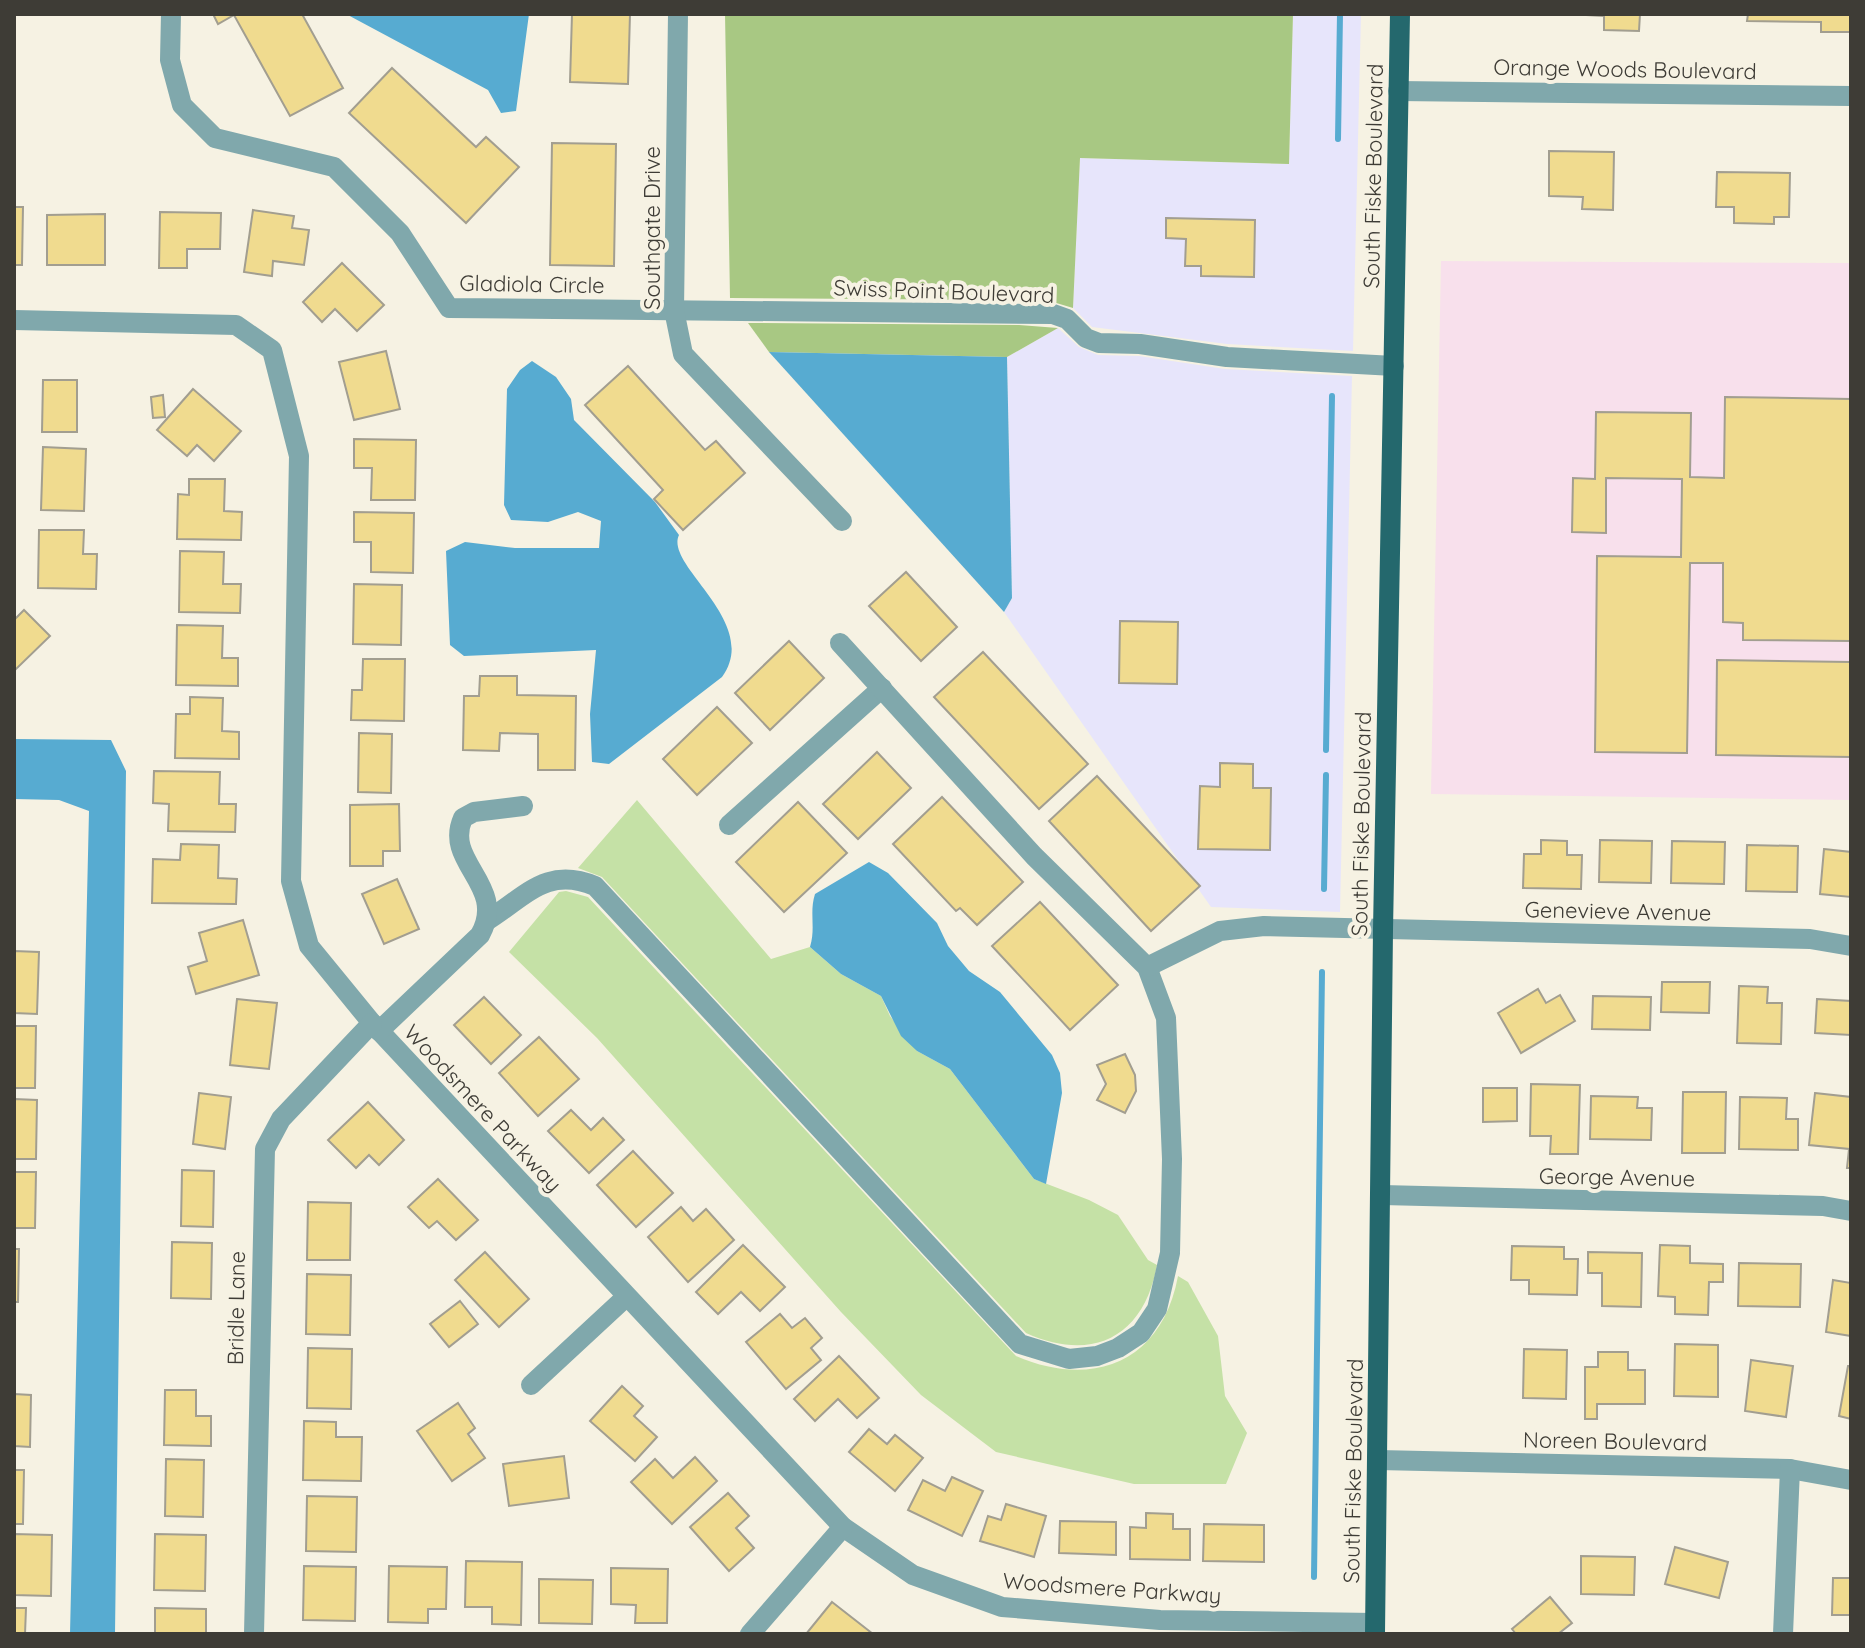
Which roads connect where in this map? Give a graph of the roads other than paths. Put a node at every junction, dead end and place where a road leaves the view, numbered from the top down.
1 (171, 14) edge
2 (678, 14) edge
3 (1400, 14) edge
4 (1398, 91) junction
5 (1851, 96) edge
6 (674, 310) junction
7 (14, 320) edge
8 (1394, 366) junction
9 (842, 521) dead end
10 (840, 643) dead end
11 (882, 688) junction
12 (523, 806) dead end
13 (729, 825) dead end
14 (488, 920) junction
15 (1383, 930) junction
16 (1851, 946) edge
17 (1147, 967) junction
18 (376, 1027) junction
19 (1382, 1195) junction
20 (1851, 1211) edge
21 (626, 1297) junction
22 (531, 1385) dead end
23 (1378, 1460) junction
24 (1790, 1469) junction
25 (1851, 1480) edge
26 (843, 1527) junction
27 (1160, 1627) edge
28 (1375, 1628) edge
29 (254, 1634) edge
30 (750, 1634) edge
31 (1783, 1634) edge

1 - 6 street, Gladiola Circle
2 - 6 street, Southgate Drive
3 - 4 main road, South Fiske Boulevard
4 - 5 street, Orange Woods Boulevard
4 - 8 main road, South Fiske Boulevard
6 - 8 street, Swiss Point Boulevard
6 - 9 street, Southgate Drive
7 - 18 street, Woodsmere Parkway
8 - 15 main road, South Fiske Boulevard
10 - 11 street
11 - 13 street
11 - 17 street
12 - 14 street
14 - 17 street, Bridle Lane
14 - 18 street, Bridle Lane
15 - 16 street, Genevieve Avenue
15 - 17 street, Genevieve Avenue
15 - 19 main road, South Fiske Boulevard
18 - 21 street, Woodsmere Parkway
18 - 29 street, Bridle Lane
19 - 20 street, George Avenue
19 - 23 main road, South Fiske Boulevard
21 - 22 street
21 - 26 street, Woodsmere Parkway
23 - 24 street, Noreen Boulevard
23 - 28 main road, South Fiske Boulevard
24 - 25 street, Noreen Boulevard
24 - 31 street
26 - 27 street, Woodsmere Parkway
26 - 30 street
27 - 28 street, Woodsmere Parkway

